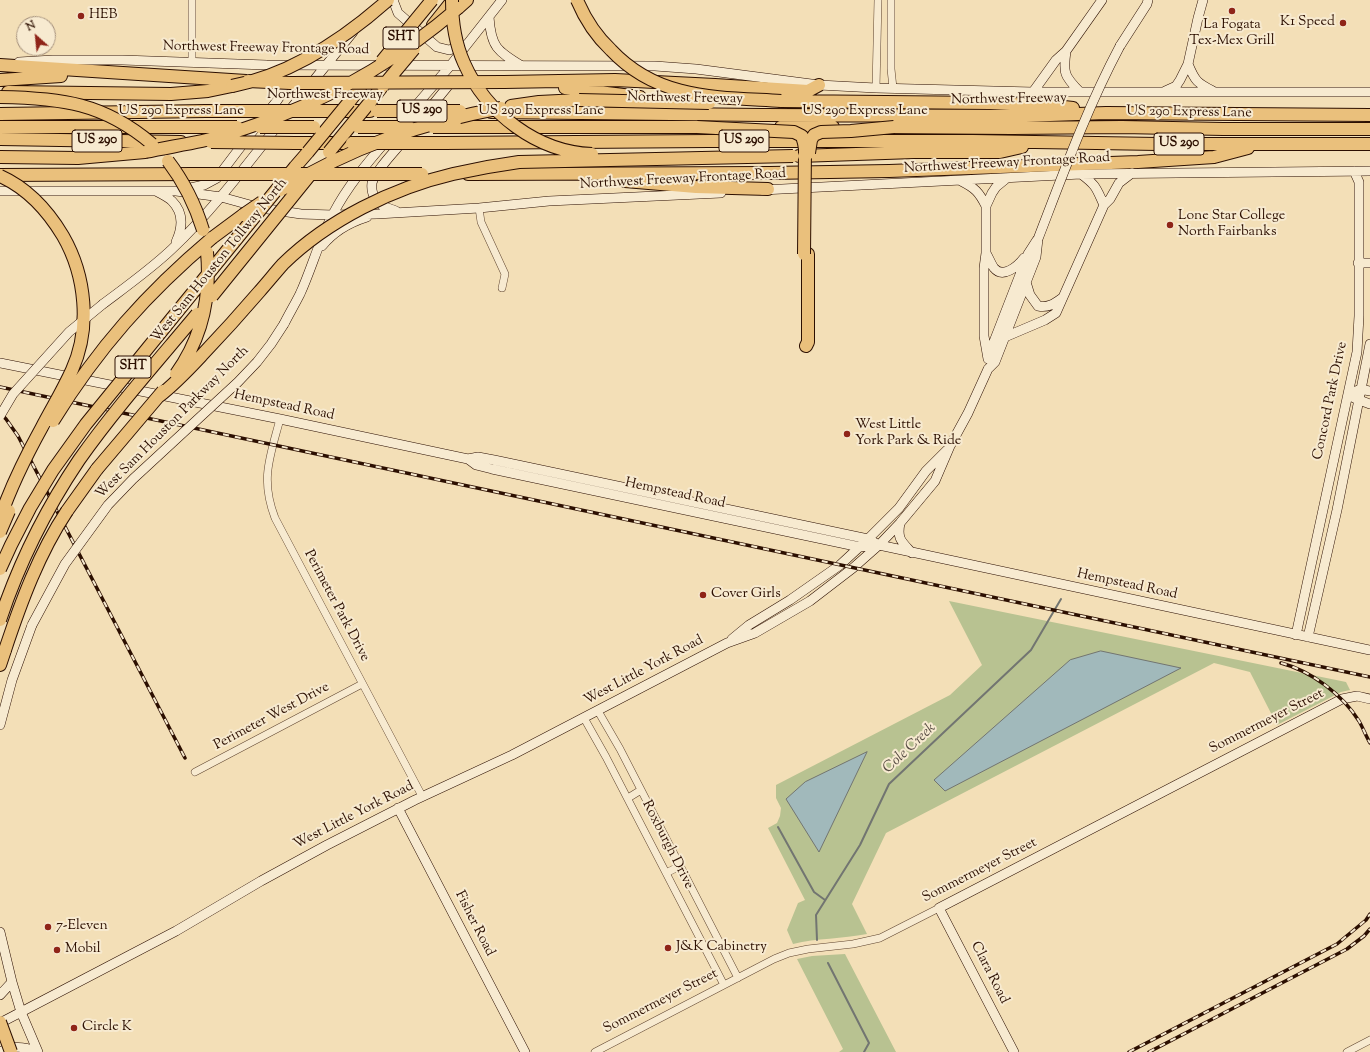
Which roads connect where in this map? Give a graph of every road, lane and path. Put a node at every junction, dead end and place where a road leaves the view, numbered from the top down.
1 (192, 0) edge
2 (378, 0) edge
3 (388, 0) edge
4 (392, 0) edge
5 (432, 0) edge
6 (453, 0) edge
7 (467, 0) edge
8 (502, 0) edge
9 (577, 0) edge
10 (878, 0) edge
11 (891, 0) edge
12 (1102, 0) edge
13 (1195, 0) edge
14 (1203, 0) edge
15 (1150, 1) edge
16 (489, 17) junction
17 (1198, 18) junction
18 (468, 44) junction
19 (1066, 50) junction
20 (192, 62) junction
21 (0, 64) edge
22 (1188, 64) junction
23 (267, 65) junction
24 (325, 66) junction
25 (450, 66) junction
26 (487, 66) junction
27 (522, 66) junction
28 (106, 72) junction
29 (0, 80) edge
30 (504, 84) junction
31 (819, 85) junction
32 (876, 88) junction
33 (893, 88) junction
34 (1033, 92) junction
35 (1080, 92) junction
36 (1164, 92) junction
37 (1214, 92) junction
38 (1370, 92) edge
39 (0, 96) edge
40 (781, 101) junction
41 (1106, 113) junction
42 (0, 114) edge
43 (762, 115) junction
44 (1370, 115) edge
45 (0, 127) edge
46 (697, 127) junction
47 (894, 127) junction
48 (1370, 129) edge
49 (0, 139) edge
50 (1043, 143) junction
51 (1267, 144) junction
52 (1370, 144) edge
53 (0, 157) edge
54 (655, 160) junction
55 (1354, 171) junction
56 (1370, 171) edge
57 (1132, 173) junction
58 (530, 174) junction
59 (1081, 174) junction
60 (0, 175) edge
61 (1007, 178) junction
62 (961, 181) junction
63 (155, 190) junction
64 (768, 190) junction
65 (0, 191) edge
66 (176, 191) junction
67 (221, 197) junction
68 (1104, 205) junction
69 (986, 206) junction
70 (479, 208) junction
71 (400, 212) junction
72 (377, 214) junction
73 (333, 215) junction
74 (1038, 239) junction
75 (172, 249) junction
76 (316, 253) junction
77 (986, 253) junction
78 (806, 254) junction
79 (1028, 254) junction
80 (1358, 263) junction
81 (1370, 263) edge
82 (1026, 282) junction
83 (502, 288) dead end
84 (1062, 298) junction
85 (1005, 337) junction
86 (1370, 344) edge
87 (988, 359) junction
88 (0, 363) edge
89 (988, 368) junction
90 (1365, 390) edge
91 (1347, 395) junction
92 (158, 396) junction
93 (1358, 401) junction
94 (1370, 404) edge
95 (0, 416) edge
96 (280, 419) junction
97 (950, 446) junction
98 (468, 459) junction
99 (1323, 507) junction
100 (1336, 510) junction
101 (0, 518) edge
102 (900, 523) junction
103 (0, 532) edge
104 (868, 539) junction
105 (879, 545) junction
106 (860, 547) junction
107 (912, 552) junction
108 (0, 569) edge
109 (0, 620) edge
110 (1296, 635) junction
111 (1308, 637) junction
112 (727, 643) junction
113 (1370, 650) edge
114 (0, 666) edge
115 (362, 684) junction
116 (1370, 699) edge
117 (598, 711) junction
118 (584, 718) junction
119 (0, 725) edge
120 (194, 772) dead end
121 (641, 790) junction
122 (422, 796) junction
123 (628, 798) junction
124 (398, 808) junction
125 (680, 866) junction
126 (666, 873) junction
127 (939, 908) junction
128 (0, 932) edge
129 (738, 978) junction
130 (12, 982) junction
131 (724, 985) junction
132 (0, 994) edge
133 (21, 1012) junction
134 (0, 1022) edge
135 (1370, 1040) edge
136 (0, 1052) edge
137 (11, 1052) edge
138 (38, 1052) edge
139 (525, 1052) edge
140 (595, 1052) edge
141 (1014, 1052) edge
142 (1347, 1052) edge

1 - 20 street
2 - 24 main road
3 - 39 highway, bridge
4 - 18 main road
5 - 108 highway, West Sam Houston Tollway North / SHT, bridge
6 - 54 highway, bridge
6 - 109 highway, West Sam Houston Tollway North / SHT, bridge
7 - 53 highway, bridge
8 - 16 main road, West Sam Houston Parkway North
9 - 40 highway, bridge
10 - 32 street
11 - 33 street
12 - 19 main road
13 - 17 main road
14 - 17 main road
15 - 74 main road, West Little York Road, bridge
16 - 18 main road, West Sam Houston Parkway North
16 - 27 main road
17 - 22 main road
18 - 25 main road, West Sam Houston Parkway North
19 - 34 main road
19 - 35 main road
20 - 21 main road, Northwest Freeway Frontage Road
20 - 23 main road, Northwest Freeway Frontage Road
21 - 28 highway
22 - 36 main road
22 - 37 main road
23 - 24 main road, Northwest Freeway Frontage Road
23 - 66 main road
24 - 25 main road, Northwest Freeway Frontage Road
24 - 67 main road
25 - 26 main road, Northwest Freeway Frontage Road
25 - 73 main road, West Sam Houston Parkway North
26 - 27 main road, Northwest Freeway Frontage Road
26 - 71 main road
27 - 31 main road, Northwest Freeway Frontage Road
28 - 29 highway
28 - 30 highway, bridge
30 - 31 highway
30 - 43 highway
31 - 32 main road, Northwest Freeway Frontage Road
32 - 33 main road, Northwest Freeway Frontage Road
33 - 34 main road, Northwest Freeway Frontage Road
34 - 35 main road, Northwest Freeway Frontage Road
35 - 36 main road, Northwest Freeway Frontage Road
36 - 37 main road, Northwest Freeway Frontage Road
37 - 38 main road, Northwest Freeway Frontage Road
39 - 92 highway, bridge
40 - 41 highway
40 - 103 highway, bridge
41 - 43 highway, Northwest Freeway / US 290
41 - 44 highway, Northwest Freeway / US 290
42 - 43 highway, Northwest Freeway / US 290, bridge
45 - 46 highway, US 290 Express Lane, bridge
46 - 47 highway, US 290 Express Lane, bridge
46 - 78 highway, bridge
47 - 48 highway, US 290 Express Lane
47 - 78 highway, bridge
49 - 50 highway, US 290, bridge
50 - 51 highway, US 290
50 - 54 highway, bridge
51 - 52 highway, US 290
51 - 58 highway
54 - 92 highway, bridge
55 - 56 main road, Northwest Freeway Frontage Road
55 - 57 main road, Northwest Freeway Frontage Road
55 - 80 main road, Concord Park Drive
57 - 59 main road, Northwest Freeway Frontage Road
57 - 68 main road
58 - 60 highway, bridge
58 - 64 highway
59 - 61 main road, Northwest Freeway Frontage Road
59 - 68 main road
60 - 101 highway, bridge
61 - 62 main road, Northwest Freeway Frontage Road
61 - 69 main road
62 - 64 main road, Northwest Freeway Frontage Road
62 - 69 main road
63 - 65 main road, Northwest Freeway Frontage Road
63 - 66 main road, Northwest Freeway Frontage Road
63 - 75 main road
64 - 70 main road, Northwest Freeway Frontage Road
66 - 67 main road, Northwest Freeway Frontage Road
67 - 73 main road, Northwest Freeway Frontage Road
67 - 75 main road
68 - 84 main road
69 - 77 main road
70 - 71 main road, Northwest Freeway Frontage Road
70 - 83 street
71 - 72 main road, Northwest Freeway Frontage Road
72 - 73 main road, Northwest Freeway Frontage Road
72 - 76 main road
73 - 76 main road, West Sam Houston Parkway North
74 - 79 main road, West Little York Road
74 - 82 main road, West Little York Road
75 - 95 main road, bridge
76 - 119 main road, West Sam Houston Parkway North, bridge
77 - 79 main road
77 - 87 main road
78 - 78 highway
79 - 87 main road, West Little York Road
80 - 81 main road
80 - 91 main road, Concord Park Drive
82 - 84 main road
82 - 85 main road, West Little York Road
84 - 85 main road
85 - 89 main road, West Little York Road
86 - 90 main road, Concord Park Drive
87 - 89 main road, West Little York Road
88 - 96 main road, Hempstead Road
89 - 97 main road, West Little York Road
90 - 91 main road
90 - 93 main road, Concord Park Drive
91 - 93 main road
91 - 99 main road, Concord Park Drive
92 - 114 highway, bridge
93 - 94 main road
93 - 100 main road, Concord Park Drive
96 - 98 main road, Hempstead Road
96 - 115 street, Perimeter Park Drive
97 - 102 main road, West Little York Road
97 - 104 main road, West Little York Road
98 - 104 main road, Hempstead Road
98 - 106 main road, Hempstead Road
99 - 100 main road
99 - 110 main road, Concord Park Drive
100 - 111 main road, Concord Park Drive
102 - 105 main road, West Little York Road
102 - 107 main road
104 - 105 main road, Hempstead Road
104 - 106 main road, West Little York Road
105 - 106 main road, Hempstead Road
105 - 107 main road, Hempstead Road
105 - 112 main road, West Little York Road
106 - 112 main road, West Little York Road
107 - 110 main road, Hempstead Road
110 - 111 main road, Hempstead Road
111 - 113 main road, Hempstead Road
112 - 117 main road, West Little York Road
115 - 120 street, Perimeter West Drive
115 - 122 street, Perimeter Park Drive
116 - 127 main road, Sommermeyer Street
117 - 118 main road, West Little York Road
117 - 121 street, Roxburgh Drive
118 - 122 main road, West Little York Road
118 - 123 street, Roxburgh Drive
121 - 123 street
121 - 125 street, Roxburgh Drive
122 - 124 main road, West Little York Road
123 - 126 street, Roxburgh Drive
124 - 133 main road, West Little York Road
124 - 139 main road, Fisher Road
125 - 126 street
125 - 129 street, Roxburgh Drive
126 - 131 street, Roxburgh Drive
127 - 129 street, Sommermeyer Street
127 - 141 main road, Clara Road
128 - 130 main road
129 - 131 street, Sommermeyer Street
130 - 132 main road
130 - 133 main road
131 - 140 street, Sommermeyer Street
133 - 134 main road, West Little York Road
133 - 138 main road
134 - 137 highway, bridge
135 - 142 street
136 - 138 main road

